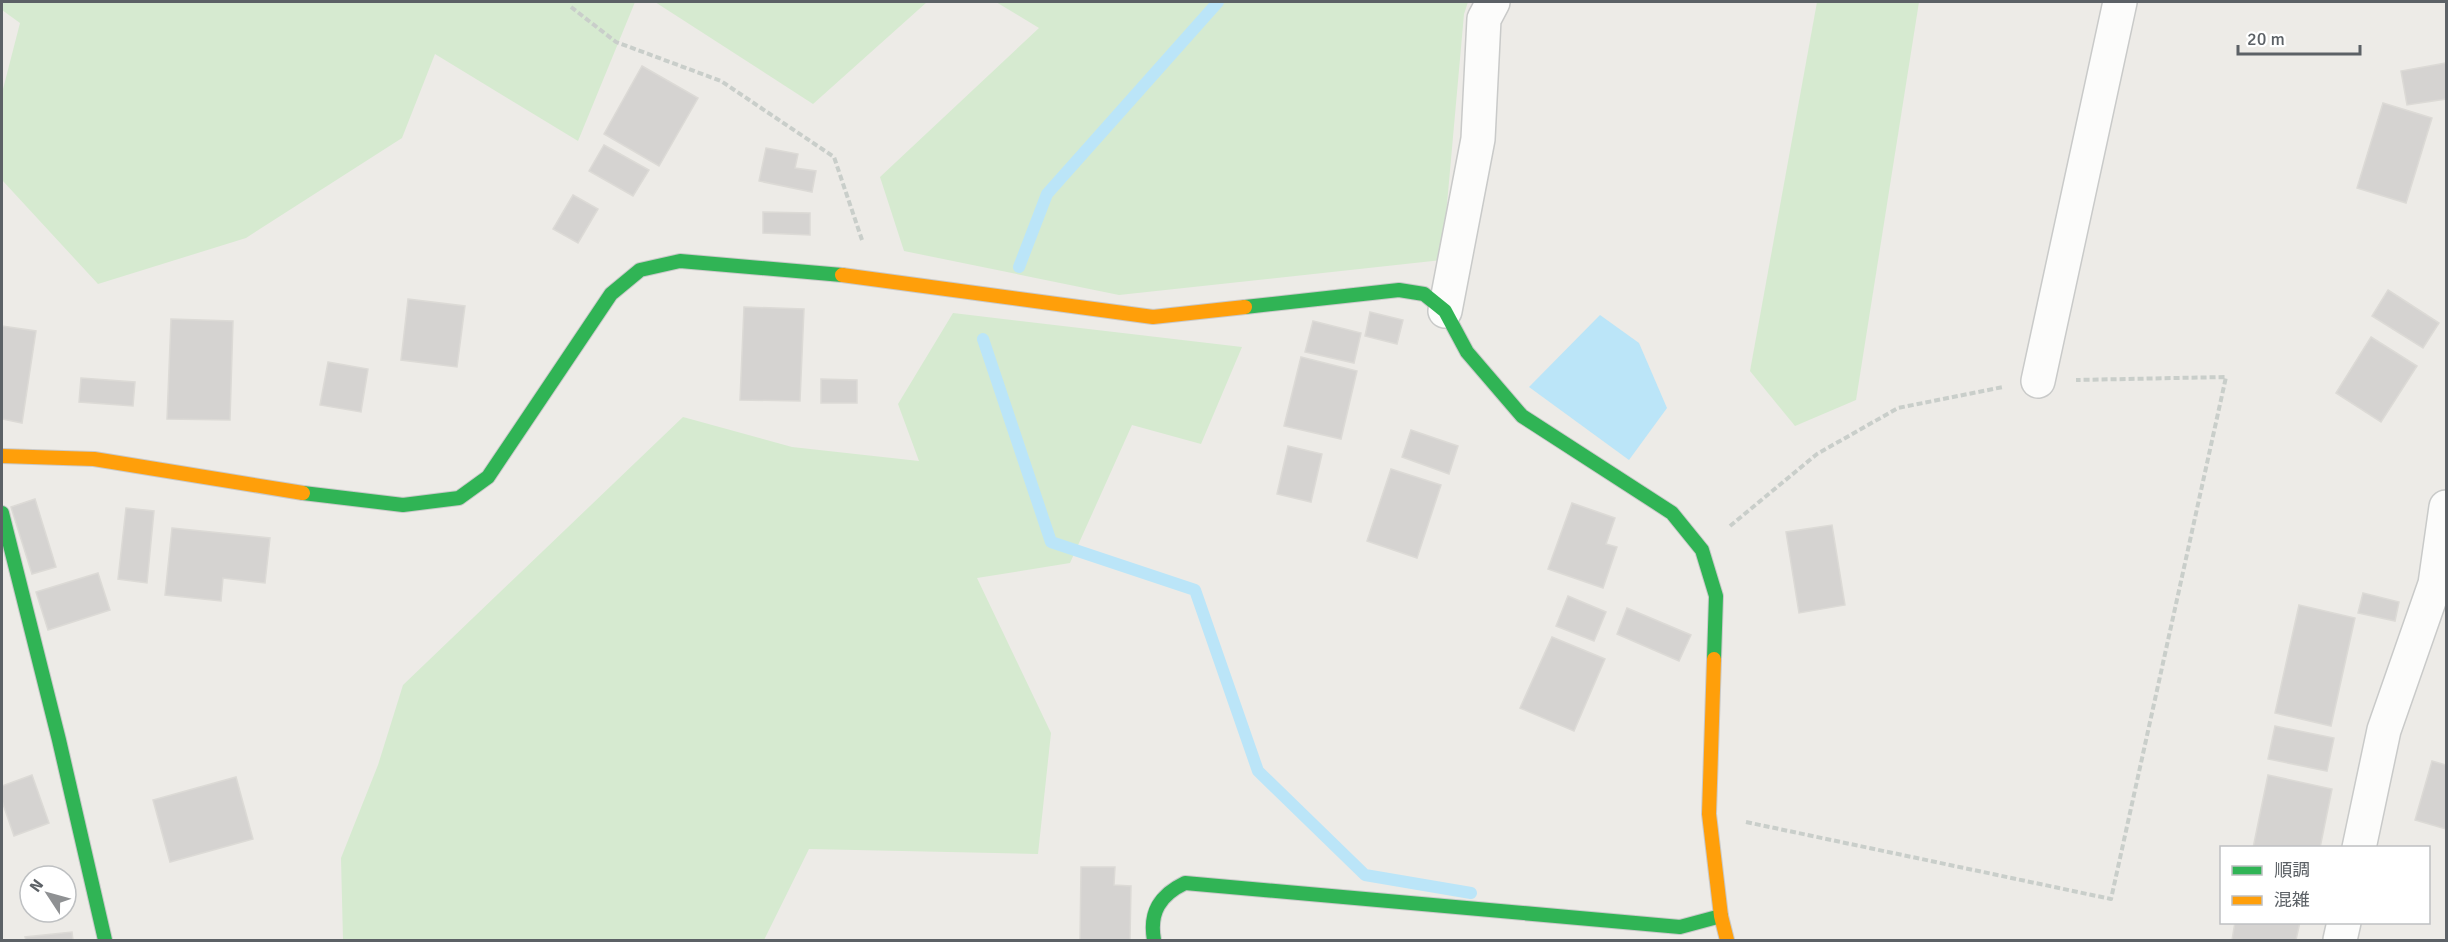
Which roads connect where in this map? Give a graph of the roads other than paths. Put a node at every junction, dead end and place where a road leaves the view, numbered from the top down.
1 (1493, 2) edge
2 (2120, 2) edge
3 (1445, 311) junction
4 (2038, 381) road end
5 (2, 456) edge
6 (2446, 507) edge
7 (2, 513) edge
8 (2359, 846) edge
9 (1721, 915) junction
10 (2344, 924) edge
11 (105, 940) edge
12 (1154, 940) edge
13 (1727, 940) edge
14 (2340, 940) edge

1 - 3 street
2 - 4 street
3 - 5 street
3 - 9 street
6 - 8 street
7 - 11 street
9 - 12 street
9 - 13 street
10 - 14 street

